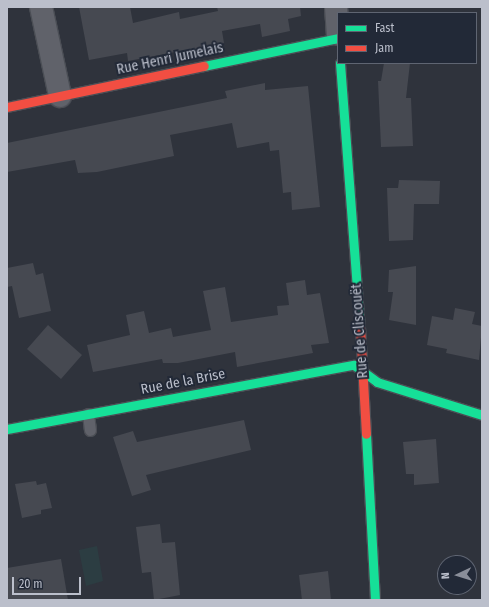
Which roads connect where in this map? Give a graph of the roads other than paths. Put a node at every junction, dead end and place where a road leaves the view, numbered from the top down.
1 (41, 7) edge
2 (336, 7) edge
3 (337, 20) edge
4 (337, 38) edge
5 (340, 64) edge
6 (60, 96) junction
7 (7, 107) edge
8 (363, 369) junction
9 (88, 414) junction
10 (482, 415) edge
11 (7, 429) edge
12 (90, 430) dead end
13 (375, 600) edge

1 - 6 street
2 - 3 street
4 - 6 street, Rue Henri Jumelais
5 - 8 street, Rue de Cliscouët
6 - 7 street, Rue Henri Jumelais
8 - 9 street, Rue de la Brise
8 - 10 street
8 - 13 street, Rue de Cliscouët
9 - 11 street, Rue de la Brise
9 - 12 lane

